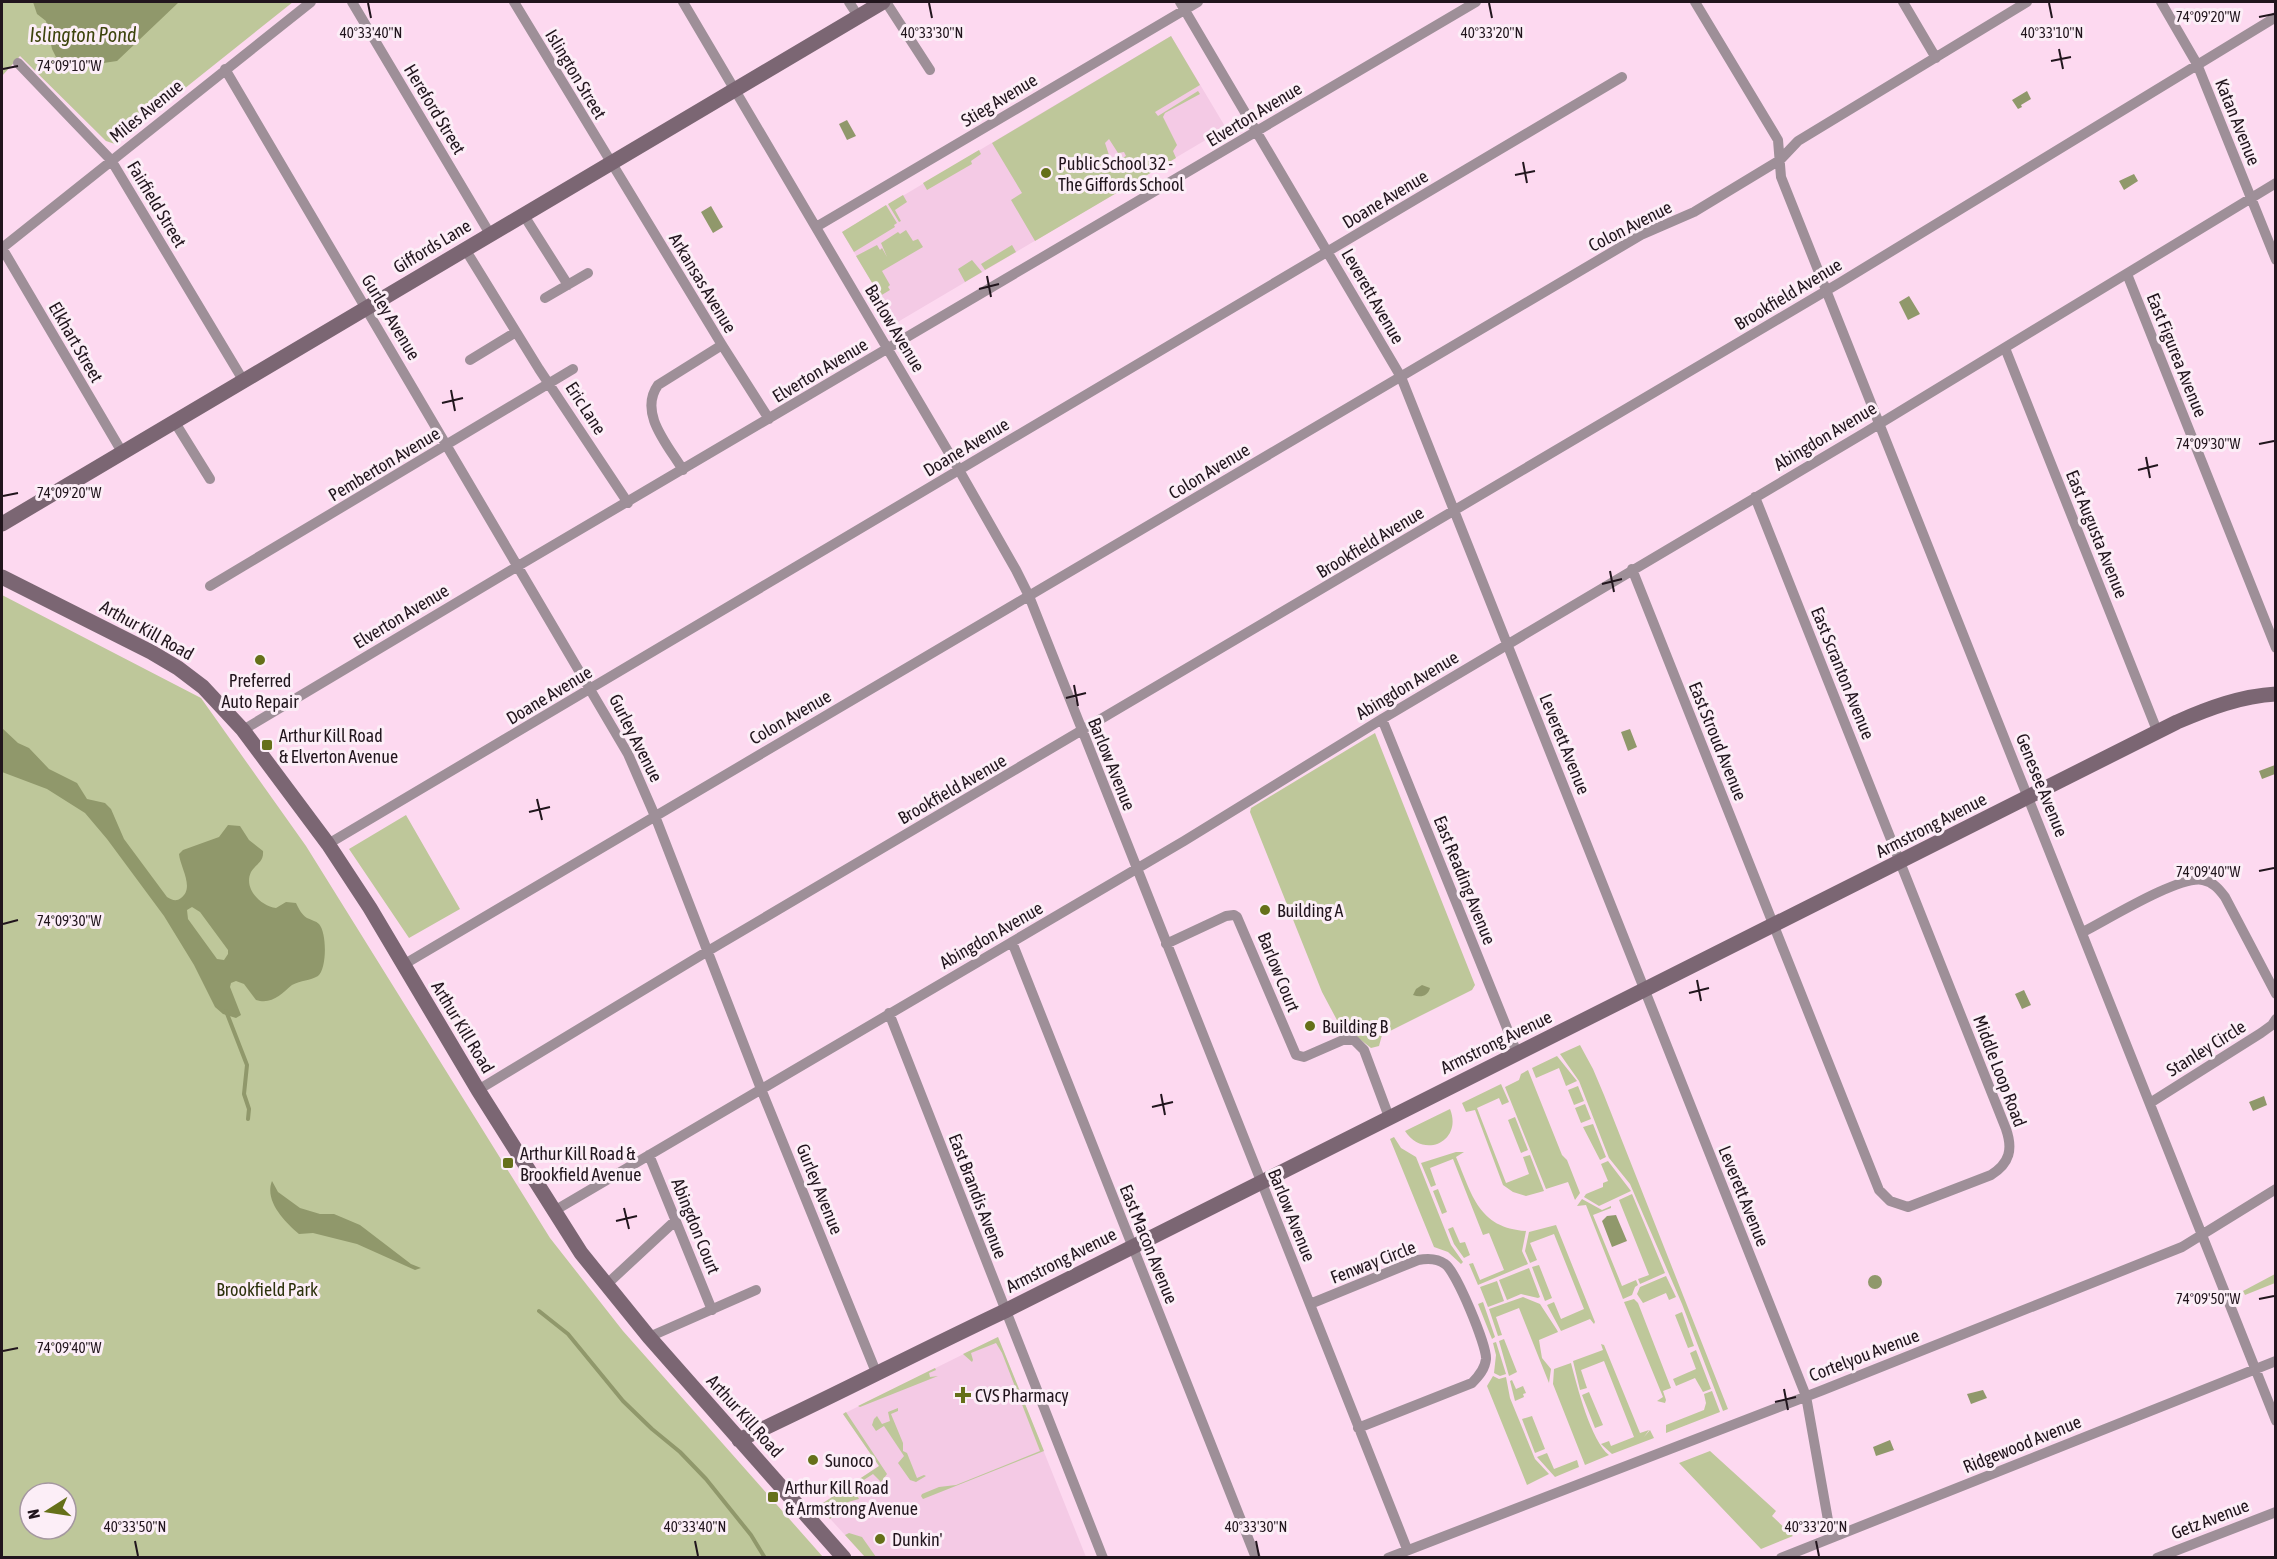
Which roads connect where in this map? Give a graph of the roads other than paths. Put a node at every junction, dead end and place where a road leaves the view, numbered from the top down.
1 (311, 2) edge
2 (352, 2) edge
3 (514, 2) edge
4 (683, 2) edge
5 (849, 2) edge
6 (885, 2) edge
7 (1198, 2) edge
8 (1476, 2) edge
9 (1695, 2) edge
10 (1903, 2) edge
11 (2027, 2) edge
12 (2162, 2) edge
13 (1182, 6) edge
14 (858, 16) junction
15 (2276, 17) edge
16 (1936, 58) junction
17 (18, 63) dead end
18 (2197, 64) junction
19 (225, 69) junction
20 (930, 70) dead end
21 (1622, 77) dead end
22 (735, 90) junction
23 (1256, 131) junction
24 (111, 160) junction
25 (1780, 160) junction
26 (611, 163) junction
27 (2276, 183) edge
28 (2251, 198) junction
29 (524, 214) junction
30 (816, 227) junction
31 (490, 234) junction
32 (2, 248) edge
33 (465, 249) junction
34 (1328, 252) junction
35 (2276, 260) edge
36 (588, 273) dead end
37 (2127, 274) junction
38 (568, 285) junction
39 (1827, 291) junction
40 (545, 298) dead end
41 (366, 307) junction
42 (516, 332) junction
43 (722, 345) junction
44 (2005, 348) junction
45 (888, 349) junction
46 (470, 360) dead end
47 (573, 369) dead end
48 (1401, 377) junction
49 (243, 380) junction
50 (550, 383) junction
51 (770, 419) junction
52 (174, 421) junction
53 (1880, 423) junction
54 (448, 445) junction
55 (122, 452) junction
56 (683, 470) junction
57 (959, 470) junction
58 (210, 479) dead end
59 (1755, 497) junction
60 (628, 503) junction
61 (1455, 510) junction
62 (2, 524) edge
63 (518, 566) junction
64 (1632, 569) junction
65 (2, 577) edge
66 (210, 586) dead end
67 (1029, 596) junction
68 (1508, 644) junction
69 (2276, 648) edge
70 (591, 689) junction
71 (2276, 694) edge
72 (1382, 719) junction
73 (243, 730) junction
74 (1081, 732) junction
75 (2158, 733) junction
76 (2029, 798) junction
77 (655, 816) junction
78 (328, 844) junction
79 (1900, 862) junction
80 (1136, 869) junction
81 (1773, 926) junction
82 (2083, 932) junction
83 (1012, 942) junction
84 (1166, 944) junction
85 (708, 951) junction
86 (403, 965) junction
87 (1645, 990) junction
88 (2276, 994) edge
89 (889, 1013) junction
90 (2276, 1019) edge
91 (1517, 1053) junction
92 (761, 1089) junction
93 (478, 1090) junction
94 (2150, 1102) junction
95 (1389, 1117) junction
96 (649, 1155) junction
97 (1261, 1181) junction
98 (2276, 1189) edge
99 (554, 1211) junction
100 (675, 1221) junction
101 (2202, 1235) junction
102 (1132, 1246) junction
103 (606, 1285) junction
104 (756, 1290) dead end
105 (1310, 1304) junction
106 (712, 1310) junction
107 (1005, 1311) junction
108 (649, 1337) junction
109 (2276, 1361) edge
110 (2255, 1369) junction
111 (876, 1372) junction
112 (1806, 1396) junction
113 (2276, 1421) edge
114 (1358, 1428) junction
115 (739, 1440) junction
116 (2276, 1512) edge
117 (1830, 1538) junction
118 (1407, 1549) junction
119 (1789, 1556) edge
120 (844, 1557) edge
121 (1103, 1557) edge
122 (1256, 1557) edge
123 (1388, 1557) edge
124 (2157, 1557) edge

1 - 19 street, Miles Avenue
2 - 31 street, Hereford Street
3 - 26 street, Islington Street
4 - 22 street, Barlow Avenue
5 - 14 street
6 - 14 street, Giffords Lane
6 - 20 street
7 - 13 street, Stieg Avenue
8 - 23 street, Elverton Avenue
9 - 25 street, Genesee Avenue
10 - 16 street
11 - 16 street, Colon Avenue
12 - 18 street, Katan Avenue
13 - 23 street, Leverett Avenue
13 - 30 street, Stieg Avenue
14 - 22 street, Giffords Lane
15 - 18 street, Brookfield Avenue
16 - 25 street, Colon Avenue
17 - 24 street, Fairfield Street
18 - 28 street, Katan Avenue
18 - 39 street, Brookfield Avenue
19 - 24 street, Miles Avenue
19 - 41 street, Gurley Avenue
21 - 34 street, Doane Avenue
22 - 26 street, Giffords Lane
22 - 30 street, Barlow Avenue
23 - 34 street, Leverett Avenue
23 - 45 street, Elverton Avenue
24 - 32 street, Miles Avenue
24 - 49 street, Fairfield Street
25 - 39 street, Genesee Avenue
25 - 48 street, Colon Avenue
26 - 29 street, Giffords Lane
26 - 43 street, Arkansas Avenue
27 - 28 street, Abingdon Avenue
28 - 35 street, Katan Avenue
28 - 37 street, Abingdon Avenue
29 - 31 street, Giffords Lane
29 - 38 street
30 - 45 street, Barlow Avenue
31 - 33 street, Giffords Lane
32 - 55 street, Elkhart Street
33 - 41 street, Giffords Lane
33 - 42 street, Eric Lane
34 - 48 street, Leverett Avenue
34 - 57 street, Doane Avenue
36 - 38 street
37 - 44 street, Abingdon Avenue
37 - 69 street, East Figurea Avenue
38 - 40 street
39 - 53 street, Genesee Avenue
39 - 61 street, Brookfield Avenue
41 - 49 street, Giffords Lane
41 - 54 street, Gurley Avenue
42 - 46 street
42 - 50 street, Eric Lane
43 - 51 street, Arkansas Avenue
43 - 56 street
44 - 53 street, Abingdon Avenue
44 - 75 street, East Augusta Avenue
45 - 51 street, Elverton Avenue
45 - 57 street, Barlow Avenue
47 - 50 street, Pemberton Avenue
48 - 61 street, Leverett Avenue
48 - 67 street, Colon Avenue
49 - 52 street, Giffords Lane
50 - 54 street, Pemberton Avenue
50 - 60 street, Eric Lane
51 - 56 street, Elverton Avenue
52 - 55 street, Giffords Lane
52 - 58 street
53 - 59 street, Abingdon Avenue
53 - 76 street, Genesee Avenue
54 - 63 street, Gurley Avenue
54 - 66 street, Pemberton Avenue
55 - 62 street, Giffords Lane
56 - 60 street, Elverton Avenue
57 - 67 street, Barlow Avenue
57 - 70 street, Doane Avenue
59 - 64 street, Abingdon Avenue
59 - 79 street, East Scranton Avenue
60 - 63 street, Elverton Avenue
61 - 68 street, Leverett Avenue
61 - 74 street, Brookfield Avenue
63 - 70 street, Gurley Avenue
63 - 73 street, Elverton Avenue
64 - 68 street, Abingdon Avenue
64 - 81 street, East Stroud Avenue
65 - 73 street, Arthur Kill Road
67 - 74 street, Barlow Avenue
67 - 77 street, Colon Avenue
68 - 72 street, Abingdon Avenue
68 - 87 street, Leverett Avenue
70 - 77 street, Gurley Avenue
70 - 78 street, Doane Avenue
71 - 75 street, Armstrong Avenue
72 - 80 street, Abingdon Avenue
72 - 91 street, East Reading Avenue
73 - 78 street, Arthur Kill Road
74 - 80 street, Barlow Avenue
74 - 85 street, Brookfield Avenue
75 - 76 street, Armstrong Avenue
76 - 79 street, Armstrong Avenue
76 - 82 street, Genesee Avenue
77 - 85 street, Gurley Avenue
77 - 86 street, Colon Avenue
78 - 86 street, Arthur Kill Road
79 - 81 street, Armstrong Avenue
79 - 81 street, Middle Loop Road
80 - 83 street, Abingdon Avenue
80 - 84 street, Barlow Avenue
81 - 87 street, Armstrong Avenue
82 - 88 street
82 - 94 street, Genesee Avenue
83 - 89 street, Abingdon Avenue
83 - 102 street, East Macon Avenue
84 - 95 street, Barlow Court
84 - 97 street, Barlow Avenue
85 - 92 street, Gurley Avenue
85 - 93 street, Brookfield Avenue
86 - 93 street, Arthur Kill Road
87 - 91 street, Armstrong Avenue
87 - 112 street, Leverett Avenue
89 - 92 street, Abingdon Avenue
89 - 107 street, East Brandis Avenue
90 - 94 street, Stanley Circle
91 - 95 street, Armstrong Avenue
92 - 96 street, Abingdon Avenue
92 - 111 street, Gurley Avenue
93 - 99 street, Arthur Kill Road
94 - 101 street, Genesee Avenue
95 - 97 street, Armstrong Avenue
96 - 99 street, Abingdon Avenue
96 - 100 street, Abingdon Court
97 - 102 street, Armstrong Avenue
97 - 105 street, Barlow Avenue
98 - 101 street, Cortelyou Avenue
99 - 103 street, Arthur Kill Road
100 - 103 street
100 - 106 street, Abingdon Court
101 - 110 street, Genesee Avenue
101 - 112 street, Cortelyou Avenue
102 - 107 street, Armstrong Avenue
102 - 122 street, East Macon Avenue
103 - 108 street, Arthur Kill Road
104 - 106 street
105 - 114 street, Barlow Avenue
105 - 114 street, Fenway Circle
106 - 108 street
107 - 111 street, Armstrong Avenue
107 - 121 street, East Brandis Avenue
108 - 115 street, Arthur Kill Road
109 - 110 street, Ridgewood Avenue
110 - 113 street, Genesee Avenue
110 - 117 street, Ridgewood Avenue
111 - 115 street, Armstrong Avenue
112 - 117 street, Leverett Avenue
112 - 118 street, Cortelyou Avenue
114 - 118 street, Barlow Avenue
115 - 120 street, Arthur Kill Road
116 - 124 street, Getz Avenue
117 - 119 street, Ridgewood Avenue
118 - 123 street, Cortelyou Avenue

